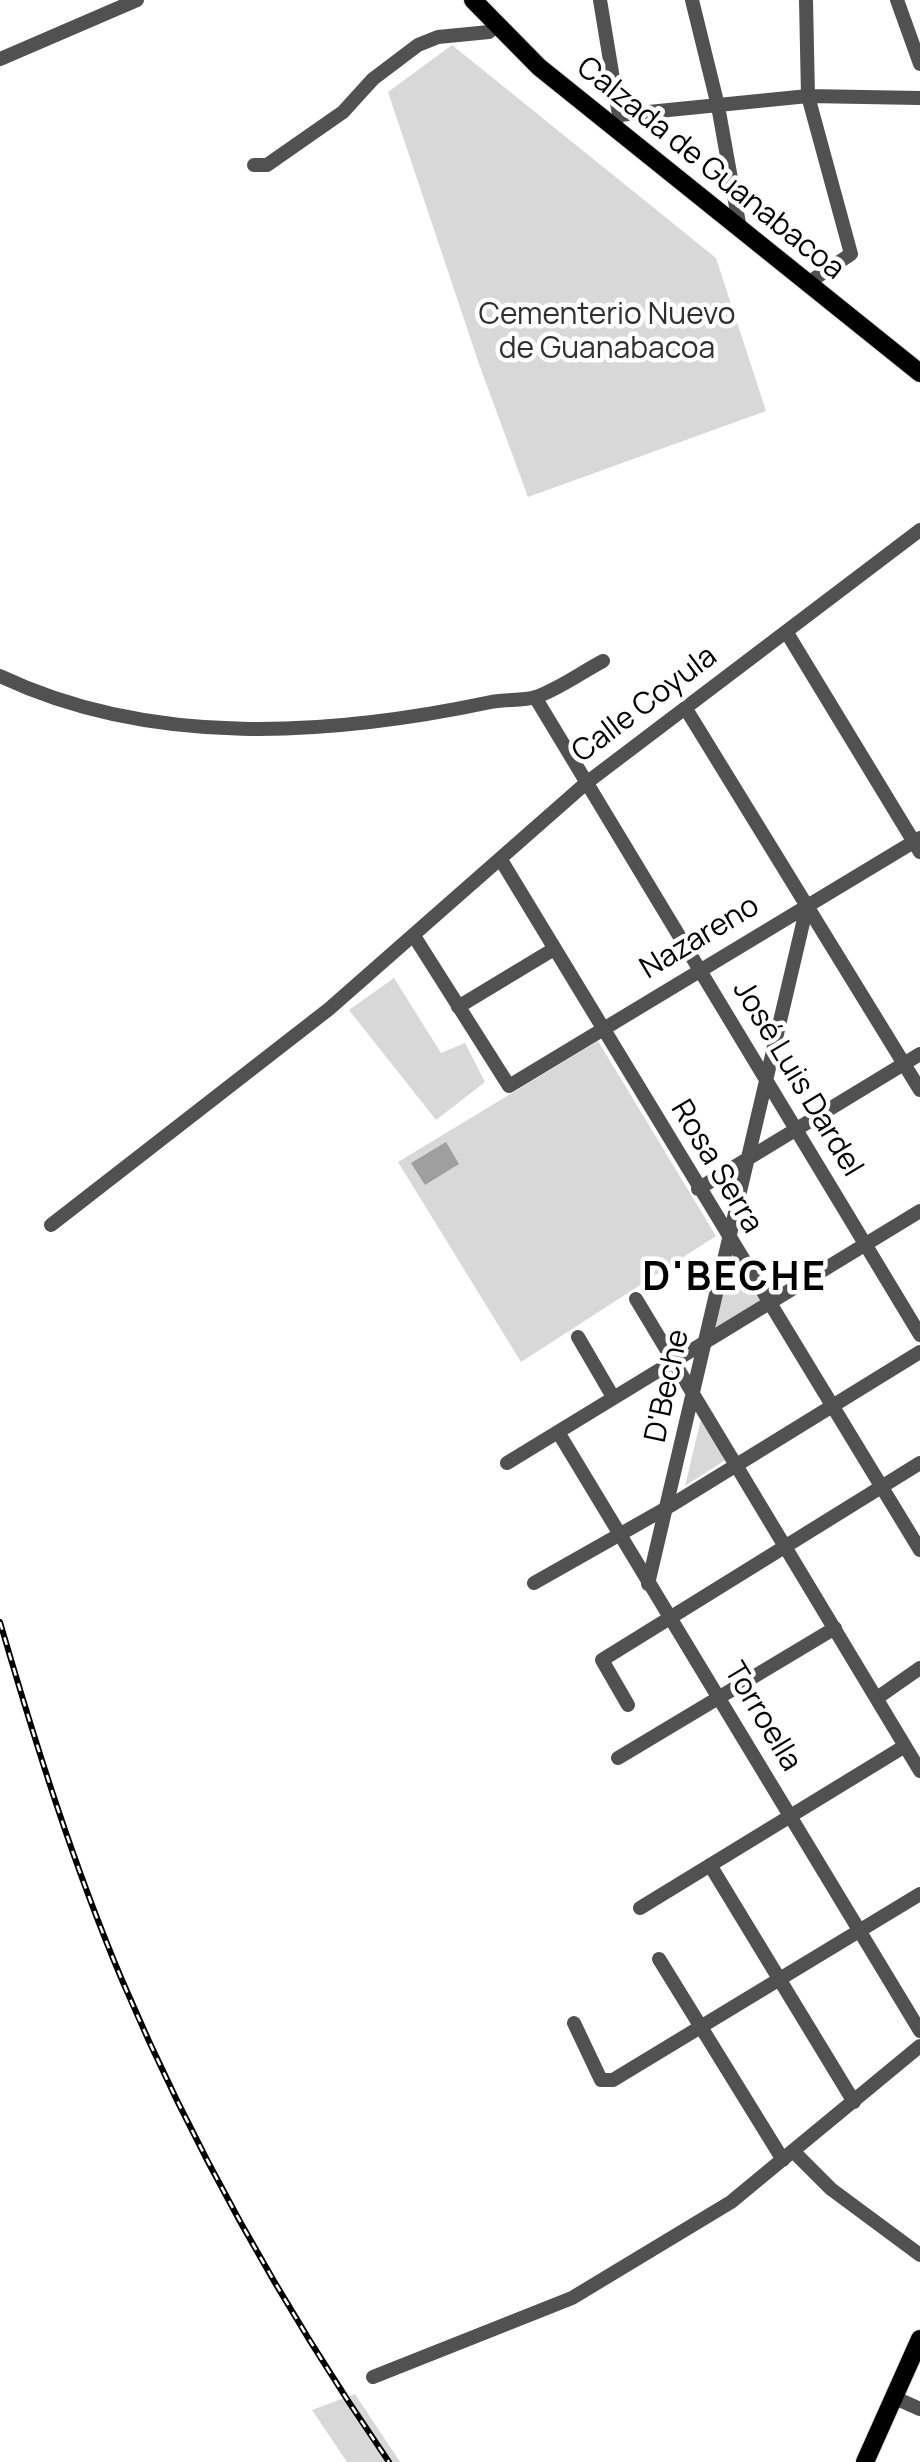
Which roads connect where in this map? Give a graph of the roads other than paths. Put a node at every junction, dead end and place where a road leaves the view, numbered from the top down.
1 (137, 0) edge
2 (473, 0) edge
3 (600, 0) edge
4 (692, 0) edge
5 (806, 0) edge
6 (897, 0) edge
7 (495, 26) junction
8 (0, 59) edge
9 (920, 64) edge
10 (808, 96) junction
11 (920, 98) edge
12 (718, 106) junction
13 (616, 122) junction
14 (254, 165) dead end
15 (740, 229) junction
16 (808, 284) junction
17 (920, 373) edge
18 (920, 530) edge
19 (787, 633) junction
20 (603, 661) dead end
21 (0, 676) edge
22 (535, 697) junction
23 (686, 709) junction
24 (585, 784) junction
25 (918, 844) edge
26 (501, 860) junction
27 (807, 906) junction
28 (414, 936) junction
29 (554, 949) junction
30 (700, 970) junction
31 (458, 1007) junction
32 (602, 1030) junction
33 (920, 1054) edge
34 (904, 1064) junction
35 (766, 1080) junction
36 (920, 1090) edge
37 (795, 1130) junction
38 (747, 1158) junction
39 (698, 1189) junction
40 (920, 1210) edge
41 (51, 1225) dead end
42 (728, 1240) junction
43 (866, 1244) junction
44 (636, 1298) dead end
45 (768, 1304) junction
46 (920, 1335) edge
47 (578, 1337) dead end
48 (705, 1341) junction
49 (920, 1352) edge
50 (674, 1360) junction
51 (694, 1395) junction
52 (613, 1397) junction
53 (830, 1404) junction
54 (558, 1432) junction
55 (508, 1463) dead end
56 (736, 1464) junction
57 (920, 1464) edge
58 (881, 1487) junction
59 (670, 1506) junction
60 (620, 1534) junction
61 (785, 1546) junction
62 (920, 1550) edge
63 (534, 1583) dead end
64 (648, 1584) junction
65 (668, 1619) junction
66 (835, 1628) junction
67 (920, 1668) edge
68 (718, 1698) junction
69 (877, 1698) junction
70 (628, 1704) dead end
71 (905, 1746) junction
72 (618, 1758) dead end
73 (919, 1768) edge
74 (791, 1818) junction
75 (710, 1866) junction
76 (920, 1894) edge
77 (640, 1908) dead end
78 (858, 1931) junction
79 (659, 1959) dead end
80 (779, 1977) junction
81 (574, 2022) dead end
82 (700, 2025) junction
83 (920, 2030) edge
84 (920, 2046) edge
85 (854, 2102) junction
86 (788, 2156) junction
87 (920, 2255) edge
88 (920, 2339) edge
89 (373, 2377) dead end
90 (893, 2397) junction
91 (920, 2409) edge
92 (864, 2462) edge

1 - 8 street
2 - 7 main road, Calzada de Guanabacoa
3 - 13 street
4 - 12 street
5 - 10 street
6 - 9 street
7 - 13 main road, Calzada de Guanabacoa
7 - 14 street
10 - 11 street
10 - 12 street
10 - 16 street
12 - 13 street
12 - 15 street
13 - 15 main road, Calzada de Guanabacoa
15 - 16 main road, Calzada de Guanabacoa
16 - 17 main road, Calzada de Guanabacoa
18 - 19 street, Calle Coyula
19 - 23 street, Calle Coyula
19 - 25 street
20 - 22 street
21 - 22 street
22 - 24 street, José Luis Dardel
23 - 24 street, Calle Coyula
23 - 27 street
24 - 26 street, Calle Coyula
24 - 30 street, José Luis Dardel
25 - 27 street, Nazareno
26 - 28 street, Calle Coyula
26 - 29 street, Rosa Serra
27 - 30 street, Nazareno
27 - 34 street
27 - 35 street, D'Beche
28 - 31 street
28 - 41 street, Calle Coyula
29 - 31 street
29 - 32 street, Rosa Serra
30 - 32 street, Nazareno
30 - 35 street, José Luis Dardel
31 - 32 street, Nazareno
32 - 39 street, Rosa Serra
33 - 34 street
34 - 36 street
34 - 37 street
35 - 37 street, José Luis Dardel
35 - 38 street, D'Beche
37 - 38 street
37 - 43 street, José Luis Dardel
38 - 39 street
38 - 42 street, D'Beche
39 - 42 street, Rosa Serra
40 - 43 street
42 - 45 street, Rosa Serra
42 - 48 street, D'Beche
43 - 45 street
43 - 46 street, José Luis Dardel
44 - 50 street
45 - 48 street
45 - 53 street, Rosa Serra
47 - 52 street
48 - 50 street
48 - 51 street, D'Beche
49 - 53 street
50 - 51 street
50 - 52 street
51 - 56 street
51 - 59 street, D'Beche
52 - 54 street
53 - 56 street
53 - 58 street, Rosa Serra
54 - 55 street
54 - 60 street, Torroella
56 - 59 street
56 - 61 street
57 - 58 street
58 - 61 street
58 - 62 street, Rosa Serra
59 - 60 street
59 - 64 street, D'Beche
60 - 63 street
60 - 64 street, Torroella
61 - 65 street
61 - 66 street
64 - 65 street, Torroella
65 - 68 street, Torroella
65 - 70 street
66 - 68 street
66 - 69 street
67 - 69 street
68 - 72 street
68 - 74 street, Torroella
69 - 71 street
71 - 73 street
71 - 74 street
74 - 75 street
74 - 78 street, Torroella
75 - 77 street
75 - 80 street
76 - 78 street
78 - 80 street
78 - 83 street, Torroella
79 - 82 street
80 - 82 street
80 - 85 street
81 - 82 street
82 - 86 street
84 - 85 street
85 - 86 street
86 - 87 street
86 - 89 street
88 - 90 main road
90 - 91 street
90 - 92 main road

